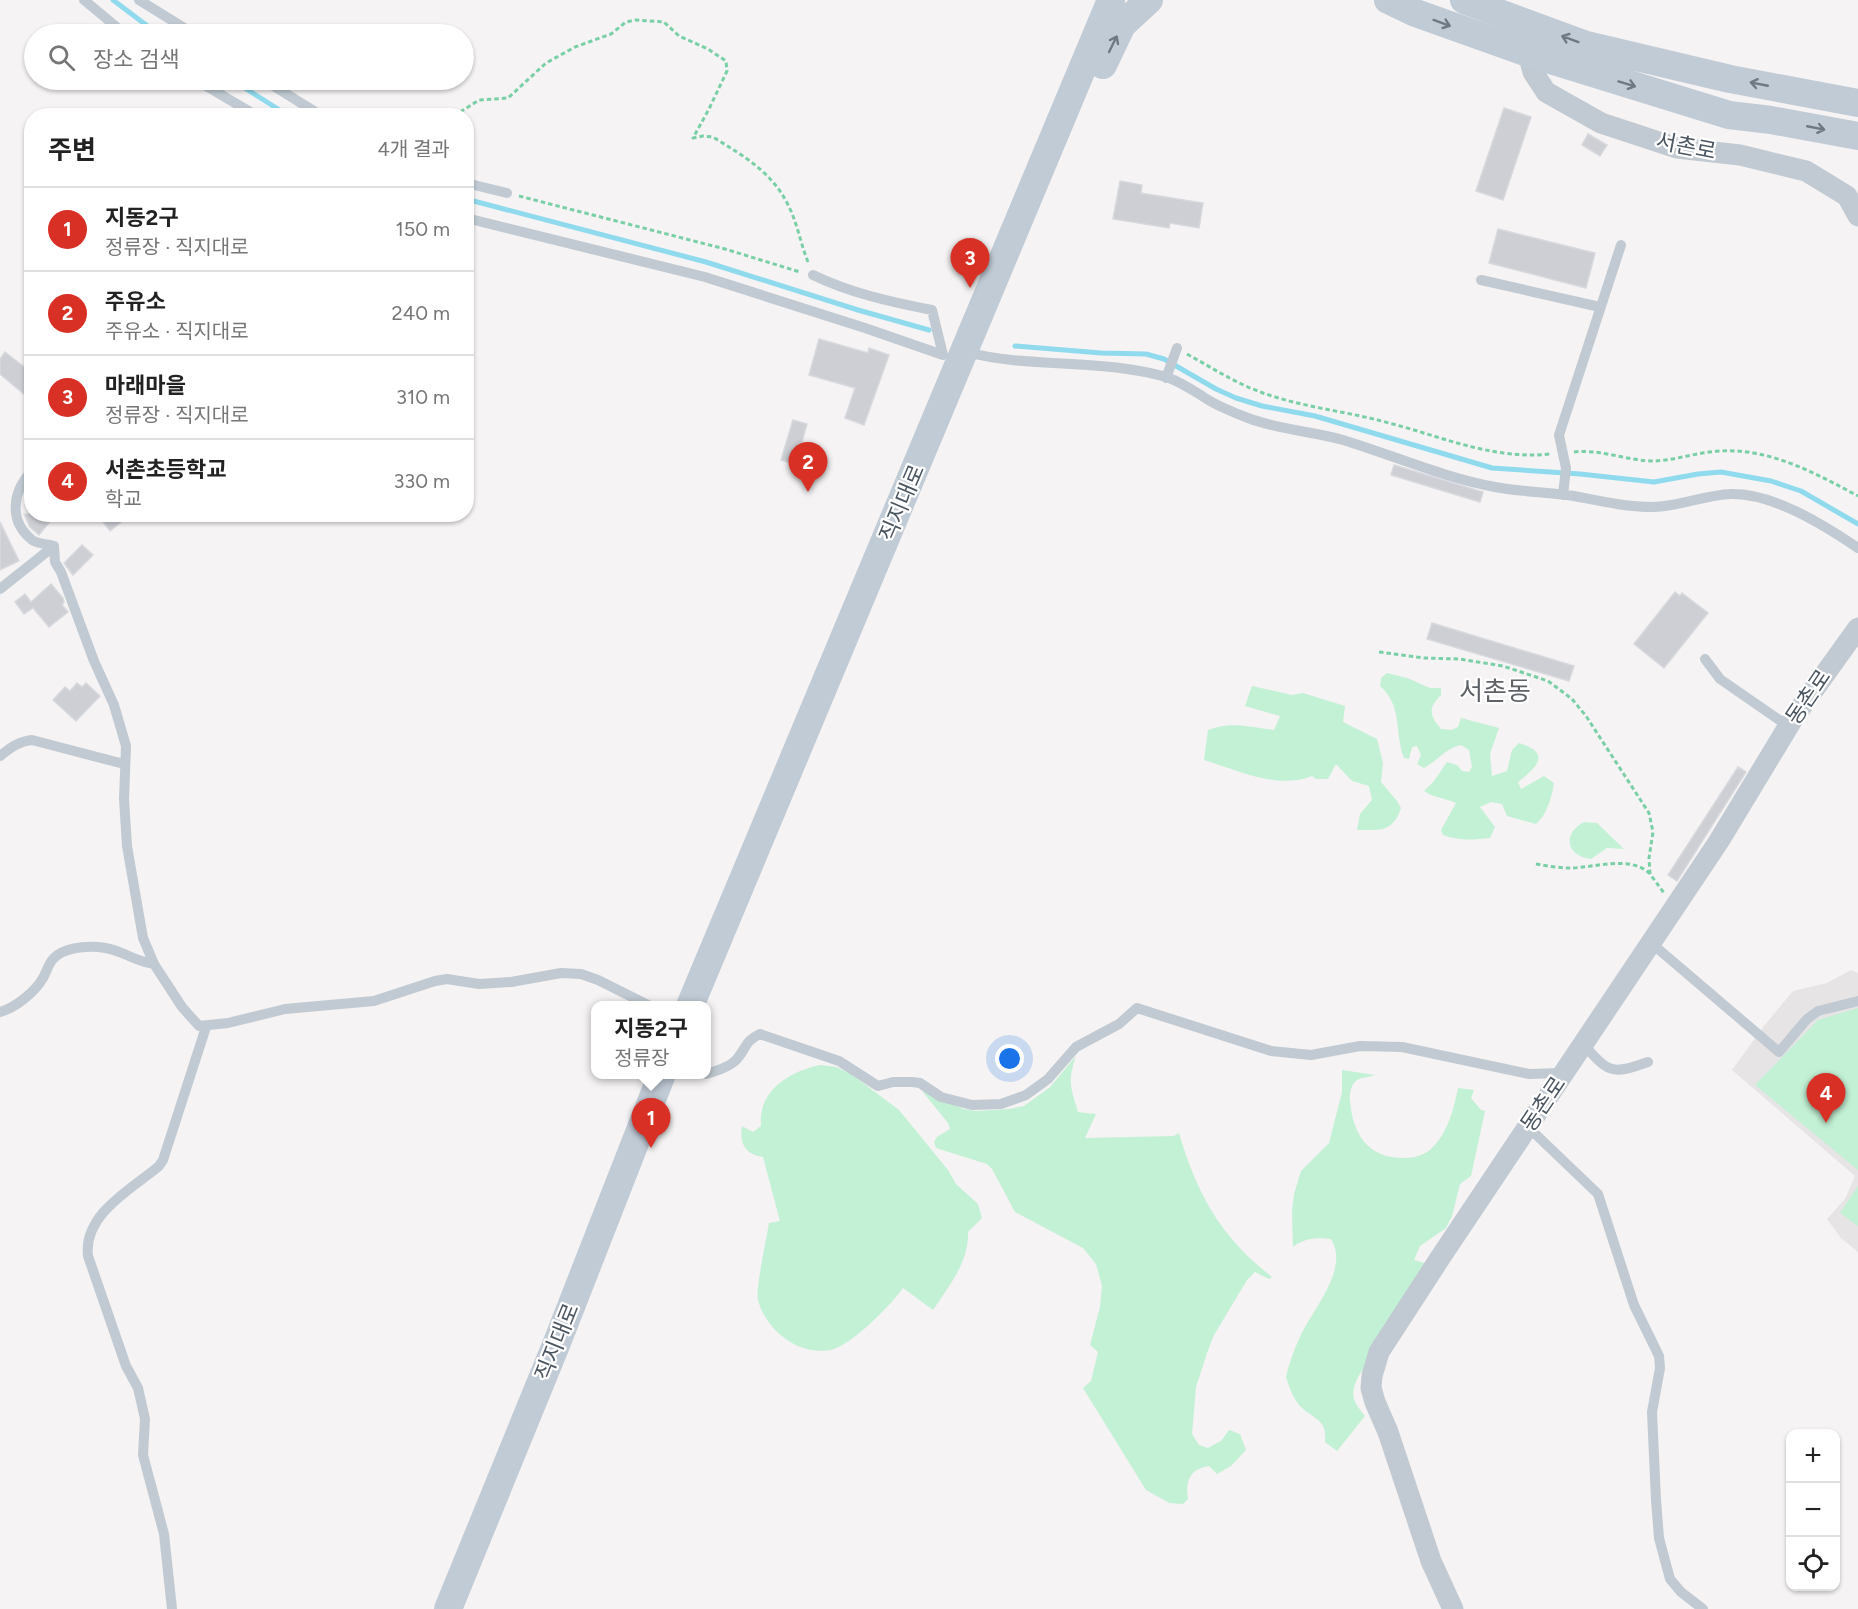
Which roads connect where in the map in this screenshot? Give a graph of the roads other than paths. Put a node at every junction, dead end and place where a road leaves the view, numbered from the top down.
1 (84, 0) edge
2 (139, 0) edge
3 (1111, 0) edge
4 (1149, 0) edge
5 (1388, 0) edge
6 (1464, 0) edge
7 (113, 24) edge
8 (178, 24) edge
9 (1528, 53) junction
10 (213, 90) edge
11 (280, 90) edge
12 (1858, 103) edge
13 (243, 108) edge
14 (309, 108) edge
15 (1058, 126) junction
16 (1858, 136) edge
17 (474, 185) edge
18 (507, 193) road end
19 (1858, 216) edge
20 (474, 220) edge
21 (1621, 245) dead end
22 (813, 275) road end
23 (1480, 280) dead end
24 (1600, 308) junction
25 (1177, 348) road end
26 (954, 353) junction
27 (1166, 378) junction
28 (24, 480) edge
29 (1563, 495) junction
30 (54, 546) junction
31 (1858, 548) edge
32 (0, 589) edge
33 (1858, 628) edge
34 (1705, 659) dead end
35 (1788, 726) junction
36 (0, 756) edge
37 (124, 764) junction
38 (1650, 942) junction
39 (154, 964) junction
40 (641, 1001) edge
41 (692, 1001) edge
42 (1858, 1001) edge
43 (0, 1012) edge
44 (206, 1027) junction
45 (1582, 1044) junction
46 (1648, 1062) dead end
47 (711, 1072) edge
48 (1563, 1073) junction
49 (660, 1079) edge
50 (1528, 1127) junction
51 (172, 1609) edge
52 (448, 1609) edge
53 (1453, 1609) edge
54 (1703, 1609) edge

1 - 7 lane
2 - 8 lane
3 - 15 main road, 직지대로
15 -> 4 main road
5 -> 9 main road
12 -> 6 main road
9 -> 16 main road
9 - 19 street, 서촌로
10 - 13 lane
11 - 14 lane
15 - 26 main road, 직지대로
17 - 18 lane
20 - 26 lane
21 - 24 lane
22 - 26 lane
23 - 24 lane
24 - 29 lane
25 - 27 lane
26 - 27 lane
26 - 41 main road, 직지대로
27 - 29 lane
28 - 30 lane
29 - 31 lane
30 - 32 lane
30 - 37 lane
33 - 35 street, 동촌로
34 - 35 lane
35 - 38 street, 동촌로
36 - 37 lane
37 - 39 lane
38 - 42 lane
38 - 45 street, 동촌로
39 - 43 lane
39 - 44 lane
40 - 44 lane
44 - 51 lane
45 - 46 lane
45 - 48 street, 동촌로
47 - 48 lane
48 - 50 street, 동촌로
49 - 52 main road, 직지대로
50 - 53 street, 동촌로
50 - 54 lane

